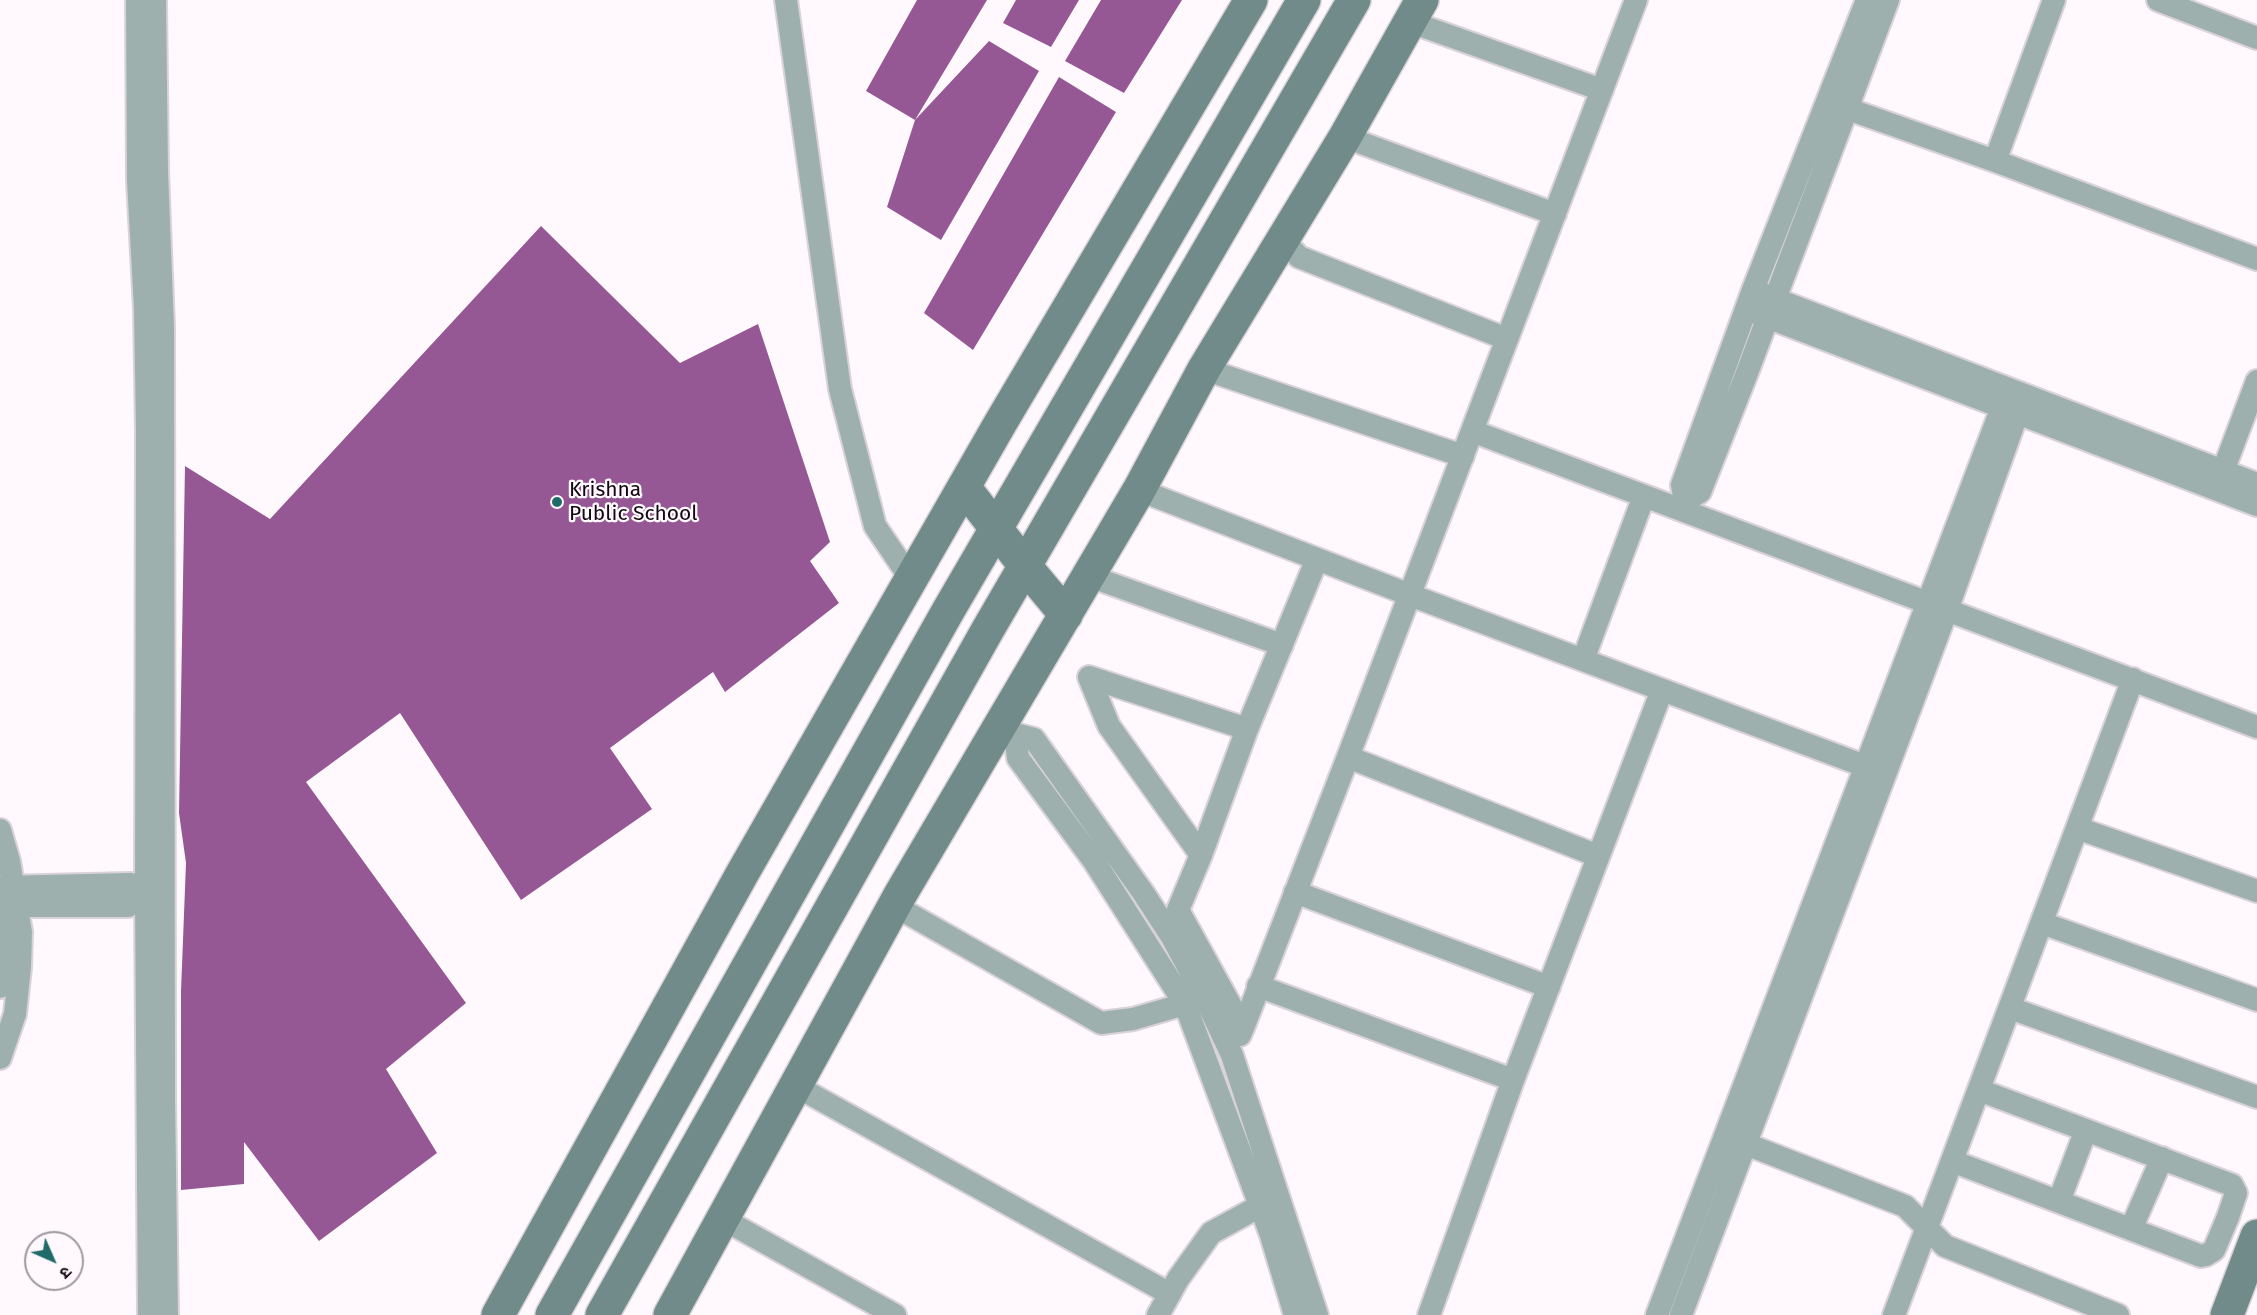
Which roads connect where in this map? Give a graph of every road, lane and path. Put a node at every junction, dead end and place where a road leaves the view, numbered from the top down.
1 (137, 0) edge
2 (155, 0) edge
3 (786, 0) edge
4 (1251, 0) edge
5 (1304, 0) edge
6 (1354, 0) edge
7 (1636, 0) edge
8 (1868, 0) edge
9 (1888, 0) edge
10 (2055, 0) edge
11 (2158, 0) edge
12 (1417, 10) edge
13 (2257, 38) edge
14 (1602, 90) junction
15 (1838, 105) junction
16 (1345, 137) junction
17 (1995, 161) junction
18 (1555, 214) junction
19 (1283, 240) junction
20 (2257, 259) edge
21 (1749, 300) junction
22 (1772, 308) junction
23 (1508, 339) junction
24 (1204, 369) junction
25 (2257, 381) edge
26 (2013, 401) junction
27 (1473, 431) junction
28 (1463, 456) junction
29 (2223, 471) junction
30 (2257, 484) edge
31 (964, 487) junction
32 (1139, 490) junction
33 (1644, 496) junction
34 (1683, 505) junction
35 (2257, 505) edge
36 (997, 530) junction
37 (1317, 559) junction
38 (1025, 566) junction
39 (1089, 576) junction
40 (911, 579) junction
41 (1410, 595) junction
42 (1937, 606) junction
43 (1066, 615) junction
44 (1282, 645) junction
45 (1583, 660) junction
46 (2133, 679) junction
47 (1662, 690) junction
48 (1010, 726) junction
49 (2257, 727) edge
50 (1247, 729) junction
51 (1348, 757) junction
52 (1875, 769) junction
53 (2077, 828) junction
54 (0, 830) edge
55 (1201, 855) junction
56 (1598, 856) junction
57 (2257, 891) edge
58 (1295, 892) junction
59 (142, 895) junction
60 (6, 899) edge
61 (895, 906) junction
62 (2042, 923) junction
63 (1258, 986) junction
64 (0, 987) edge
65 (1549, 987) junction
66 (2257, 999) edge
67 (1185, 1004) junction
68 (2010, 1008) junction
69 (1243, 1028) junction
70 (1232, 1055) junction
71 (0, 1058) edge
72 (1513, 1080) junction
73 (796, 1086) junction
74 (1979, 1089) junction
75 (2257, 1097) edge
76 (2086, 1130) junction
77 (1736, 1140) junction
78 (2162, 1158) junction
79 (1952, 1161) junction
80 (2059, 1202) junction
81 (1260, 1206) junction
82 (723, 1220) junction
83 (1927, 1229) junction
84 (2131, 1229) junction
85 (2257, 1236) edge
86 (1170, 1294) junction
87 (2257, 1296) edge
88 (149, 1315) edge
89 (167, 1315) edge
90 (498, 1315) edge
91 (552, 1315) edge
92 (602, 1315) edge
93 (670, 1315) edge
94 (895, 1315) edge
95 (1158, 1315) edge
96 (1295, 1315) edge
97 (1317, 1315) edge
98 (1429, 1315) edge
99 (1657, 1315) edge
100 (1681, 1315) edge
101 (1896, 1315) edge
102 (2118, 1315) edge
103 (2227, 1315) edge
104 (2250, 1315) edge

1 - 59 street
2 - 59 street
3 - 40 street
4 - 31 street
5 - 36 street
6 - 38 street
7 - 14 street
8 - 15 street
9 - 15 street
10 - 17 street
11 - 13 street
12 - 14 street
12 - 16 street
14 - 18 street
15 - 17 street
15 - 21 street
15 - 22 street
16 - 18 street
16 - 19 street
17 - 20 street
18 - 23 street
19 - 23 street
19 - 24 street
21 - 22 street
21 - 34 street
22 - 26 street
22 - 34 street
23 - 27 street
24 - 28 street
24 - 32 street
25 - 29 street
26 - 29 street
26 - 35 street
26 - 42 street
27 - 28 street
27 - 33 street
28 - 41 street
29 - 30 street
31 - 36 street
31 - 40 street
32 - 37 street
32 - 39 street
33 - 34 street
33 - 45 street
34 - 42 street
36 - 38 street
36 - 91 street
37 - 41 street
37 - 44 street
38 - 43 street
38 - 92 street
39 - 43 street
39 - 44 street
40 - 90 street
41 - 45 street
41 - 51 street
42 - 46 street
42 - 52 street
43 - 48 street
44 - 50 street
45 - 47 street
46 - 49 street
46 - 53 street
47 - 52 street
47 - 56 street
48 - 61 street
48 - 67 street
48 - 70 street
50 - 55 street
50 - 55 street
51 - 56 street
51 - 58 street
52 - 77 street
53 - 57 street
53 - 62 street
54 - 60 street
55 - 69 street
56 - 65 street
58 - 63 street
58 - 65 street
59 - 60 street
59 - 88 street
59 - 89 street
60 - 64 street
60 - 71 street
61 - 67 street
61 - 73 street
62 - 66 street
62 - 68 street
63 - 69 street
63 - 72 street
65 - 72 street
67 - 81 street
68 - 74 street
68 - 75 street
69 - 70 street
70 - 97 street
72 - 98 street
73 - 82 street
73 - 86 street
74 - 76 street
74 - 79 street
76 - 78 street
76 - 80 street
77 - 83 street
77 - 99 street
77 - 100 street
78 - 84 street
78 - 84 street
79 - 80 street
79 - 83 street
80 - 84 street
81 - 86 street
81 - 96 street
82 - 93 street
82 - 94 street
83 - 101 street
83 - 102 street
85 - 103 street
86 - 95 street
87 - 104 street

